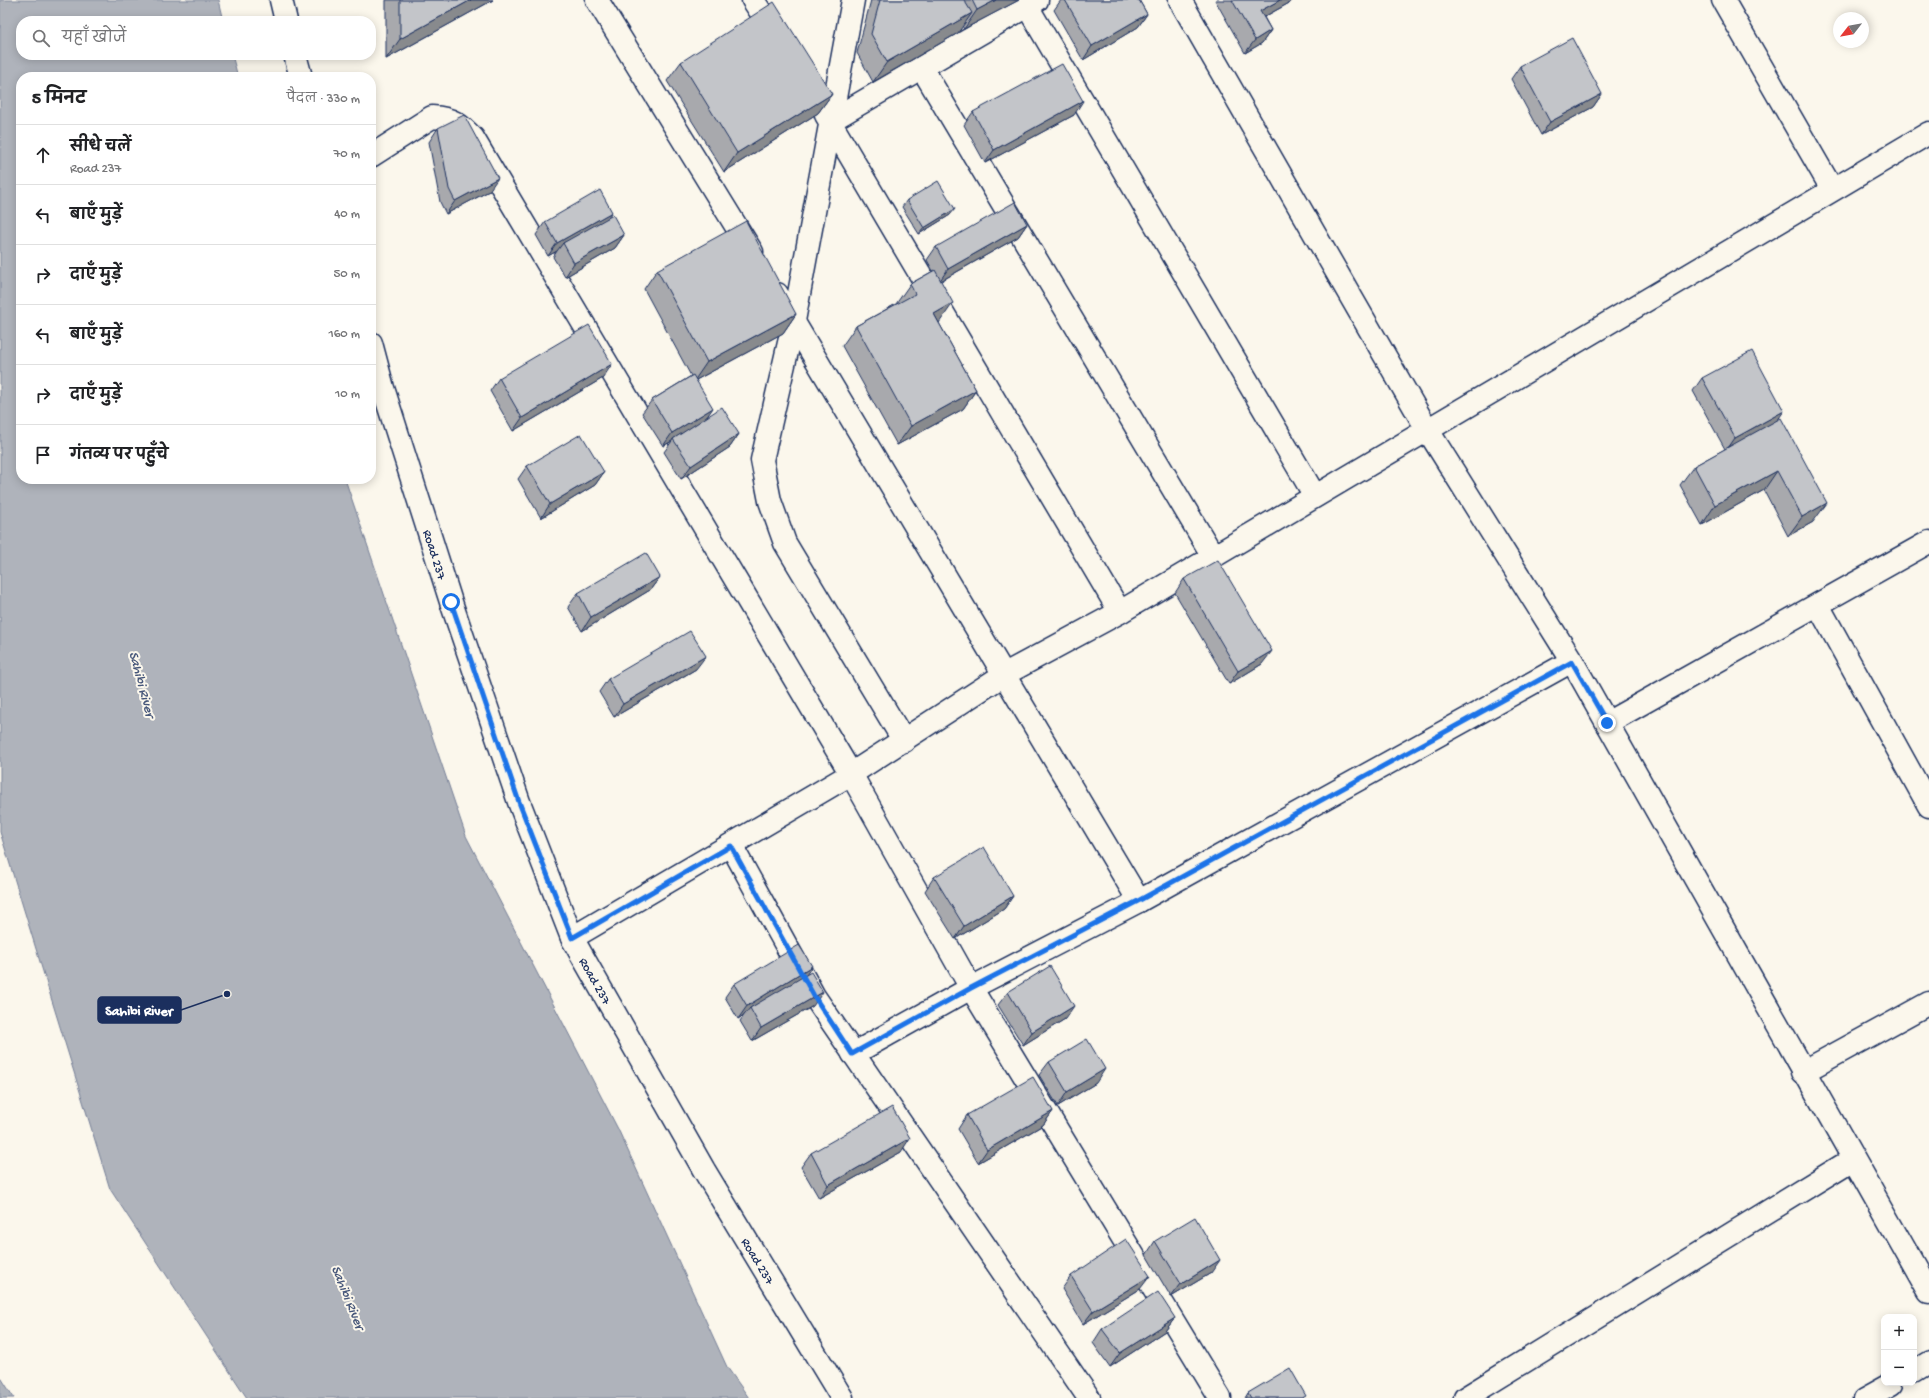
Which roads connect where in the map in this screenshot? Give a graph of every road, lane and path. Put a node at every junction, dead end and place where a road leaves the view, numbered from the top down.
1 (281, 0) edge
2 (597, 0) edge
3 (754, 0) edge
4 (853, 0) edge
5 (1180, 0) edge
6 (1723, 0) edge
7 (1032, 3) edge
8 (285, 16) edge
9 (787, 54) edge
10 (296, 60) edge
11 (922, 68) junction
12 (300, 72) edge
13 (813, 94) edge
14 (830, 121) junction
15 (1929, 133) edge
16 (376, 153) edge
17 (1832, 189) junction
18 (794, 321) junction
19 (376, 362) edge
20 (1427, 429) junction
21 (1315, 496) junction
22 (1929, 542) edge
23 (1213, 556) junction
24 (1818, 605) junction
25 (1120, 612) junction
26 (1572, 662) junction
27 (1005, 674) junction
28 (1607, 723) junction
29 (904, 741) junction
30 (851, 774) junction
31 (1929, 806) edge
32 (731, 846) junction
33 (1138, 901) junction
34 (572, 938) junction
35 (971, 988) junction
36 (1929, 1003) edge
37 (852, 1054) junction
38 (1803, 1072) junction
39 (1853, 1159) junction
40 (1929, 1292) edge
41 (1929, 1362) edge
42 (1917, 1369) edge
43 (1887, 1386) edge
44 (842, 1398) edge
45 (1089, 1398) edge
46 (1220, 1398) edge
47 (1465, 1398) edge
48 (1865, 1398) edge

1 - 8 street
2 - 18 street
3 - 9 street
4 - 14 street
5 - 20 street
6 - 17 street
7 - 11 street
7 - 21 street
10 - 12 street
11 - 14 street
11 - 23 street
13 - 14 street
14 - 18 street
14 - 25 street
15 - 17 street
16 - 30 street
17 - 20 street
18 - 27 street
18 - 29 street
19 - 34 street, Road 237
20 - 21 street
20 - 26 street
21 - 23 street
22 - 24 street
23 - 25 street
24 - 28 street
24 - 31 street
25 - 27 street
26 - 28 street
26 - 33 street
27 - 29 street
27 - 33 street
28 - 38 street
29 - 30 street
30 - 32 street
30 - 35 street
32 - 34 street
32 - 37 street
33 - 35 street
34 - 44 street, Road 237
35 - 37 street
35 - 46 street
36 - 38 street
37 - 45 street
38 - 39 street
39 - 40 street
39 - 47 street
41 - 42 street
43 - 48 street

